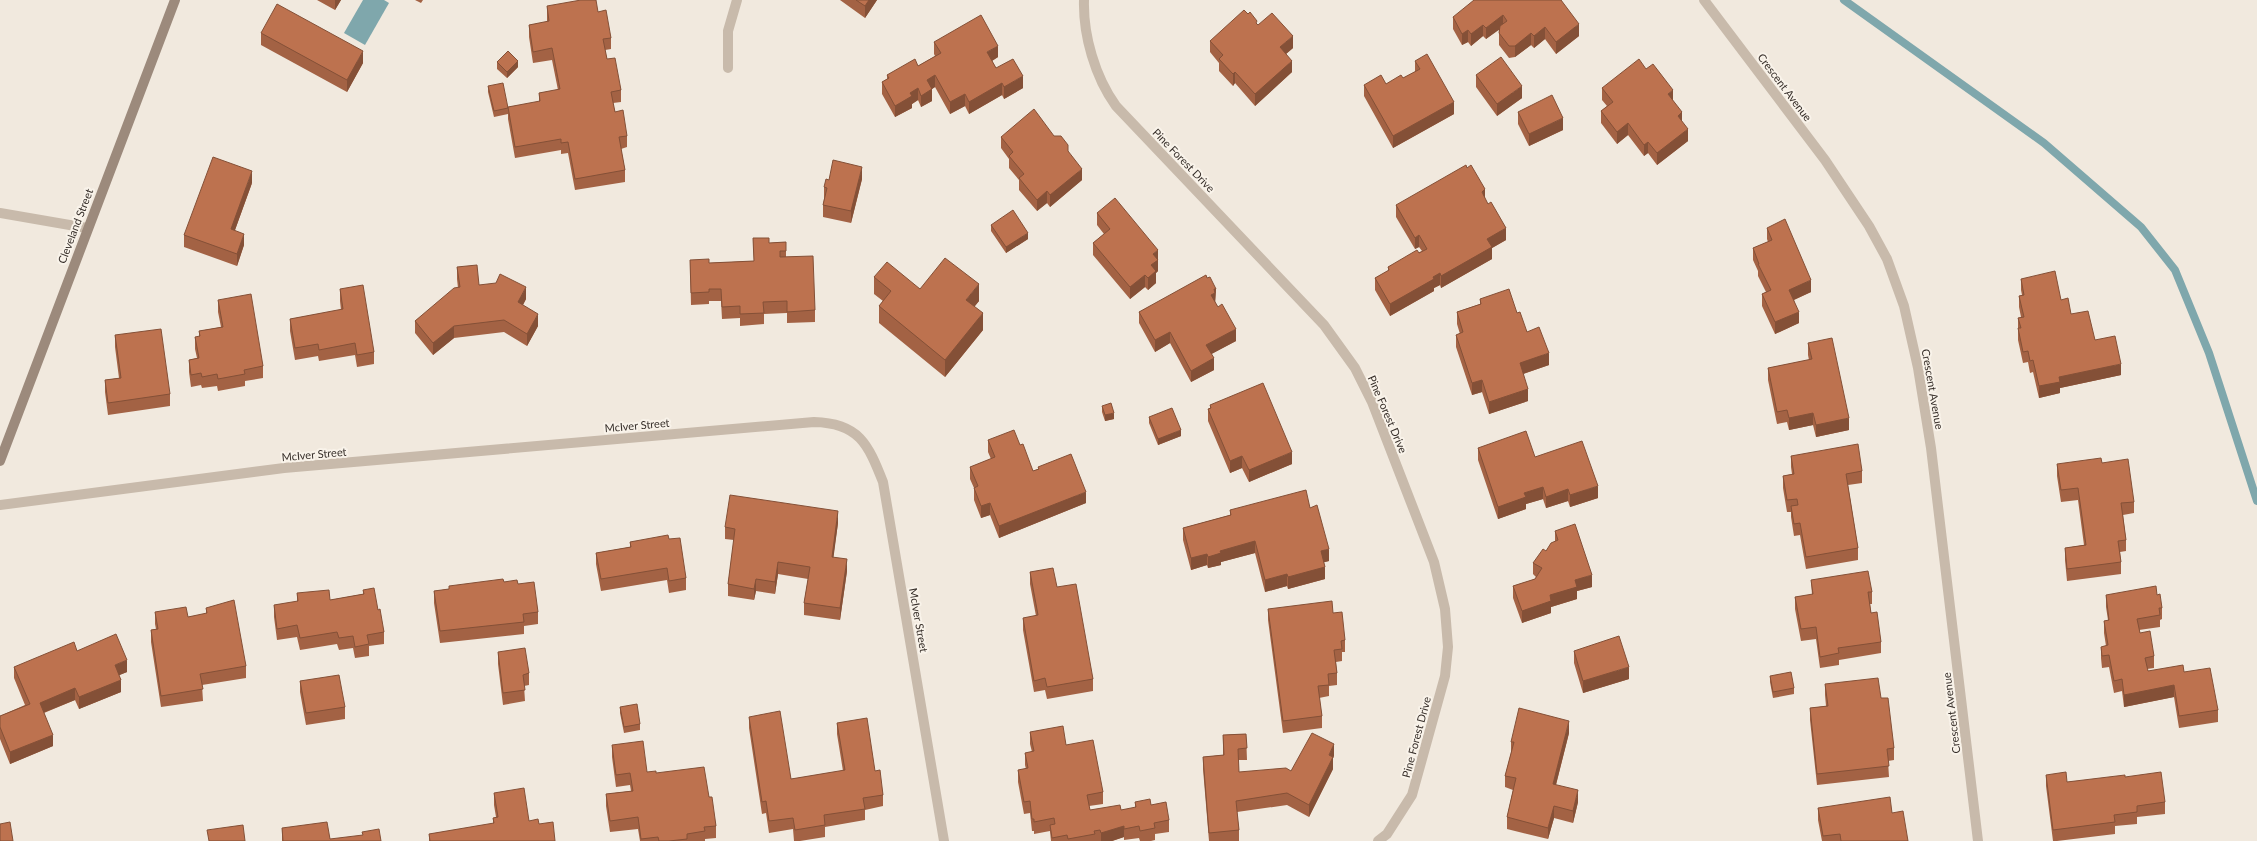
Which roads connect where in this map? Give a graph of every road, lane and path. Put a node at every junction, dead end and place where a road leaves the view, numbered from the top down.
1 (175, 0) edge
2 (737, 0) edge
3 (1084, 0) edge
4 (1704, 0) edge
5 (728, 68) dead end
6 (0, 212) edge
7 (87, 228) junction
8 (0, 461) edge
9 (0, 505) edge
10 (944, 841) edge
11 (1378, 841) edge
12 (1978, 841) edge

1 - 7 street, Cleveland Street
2 - 5 street
3 - 11 street, Pine Forest Drive
4 - 12 street, Crescent Avenue
6 - 7 street
7 - 8 street, Cleveland Street
9 - 10 street, McIver Street

